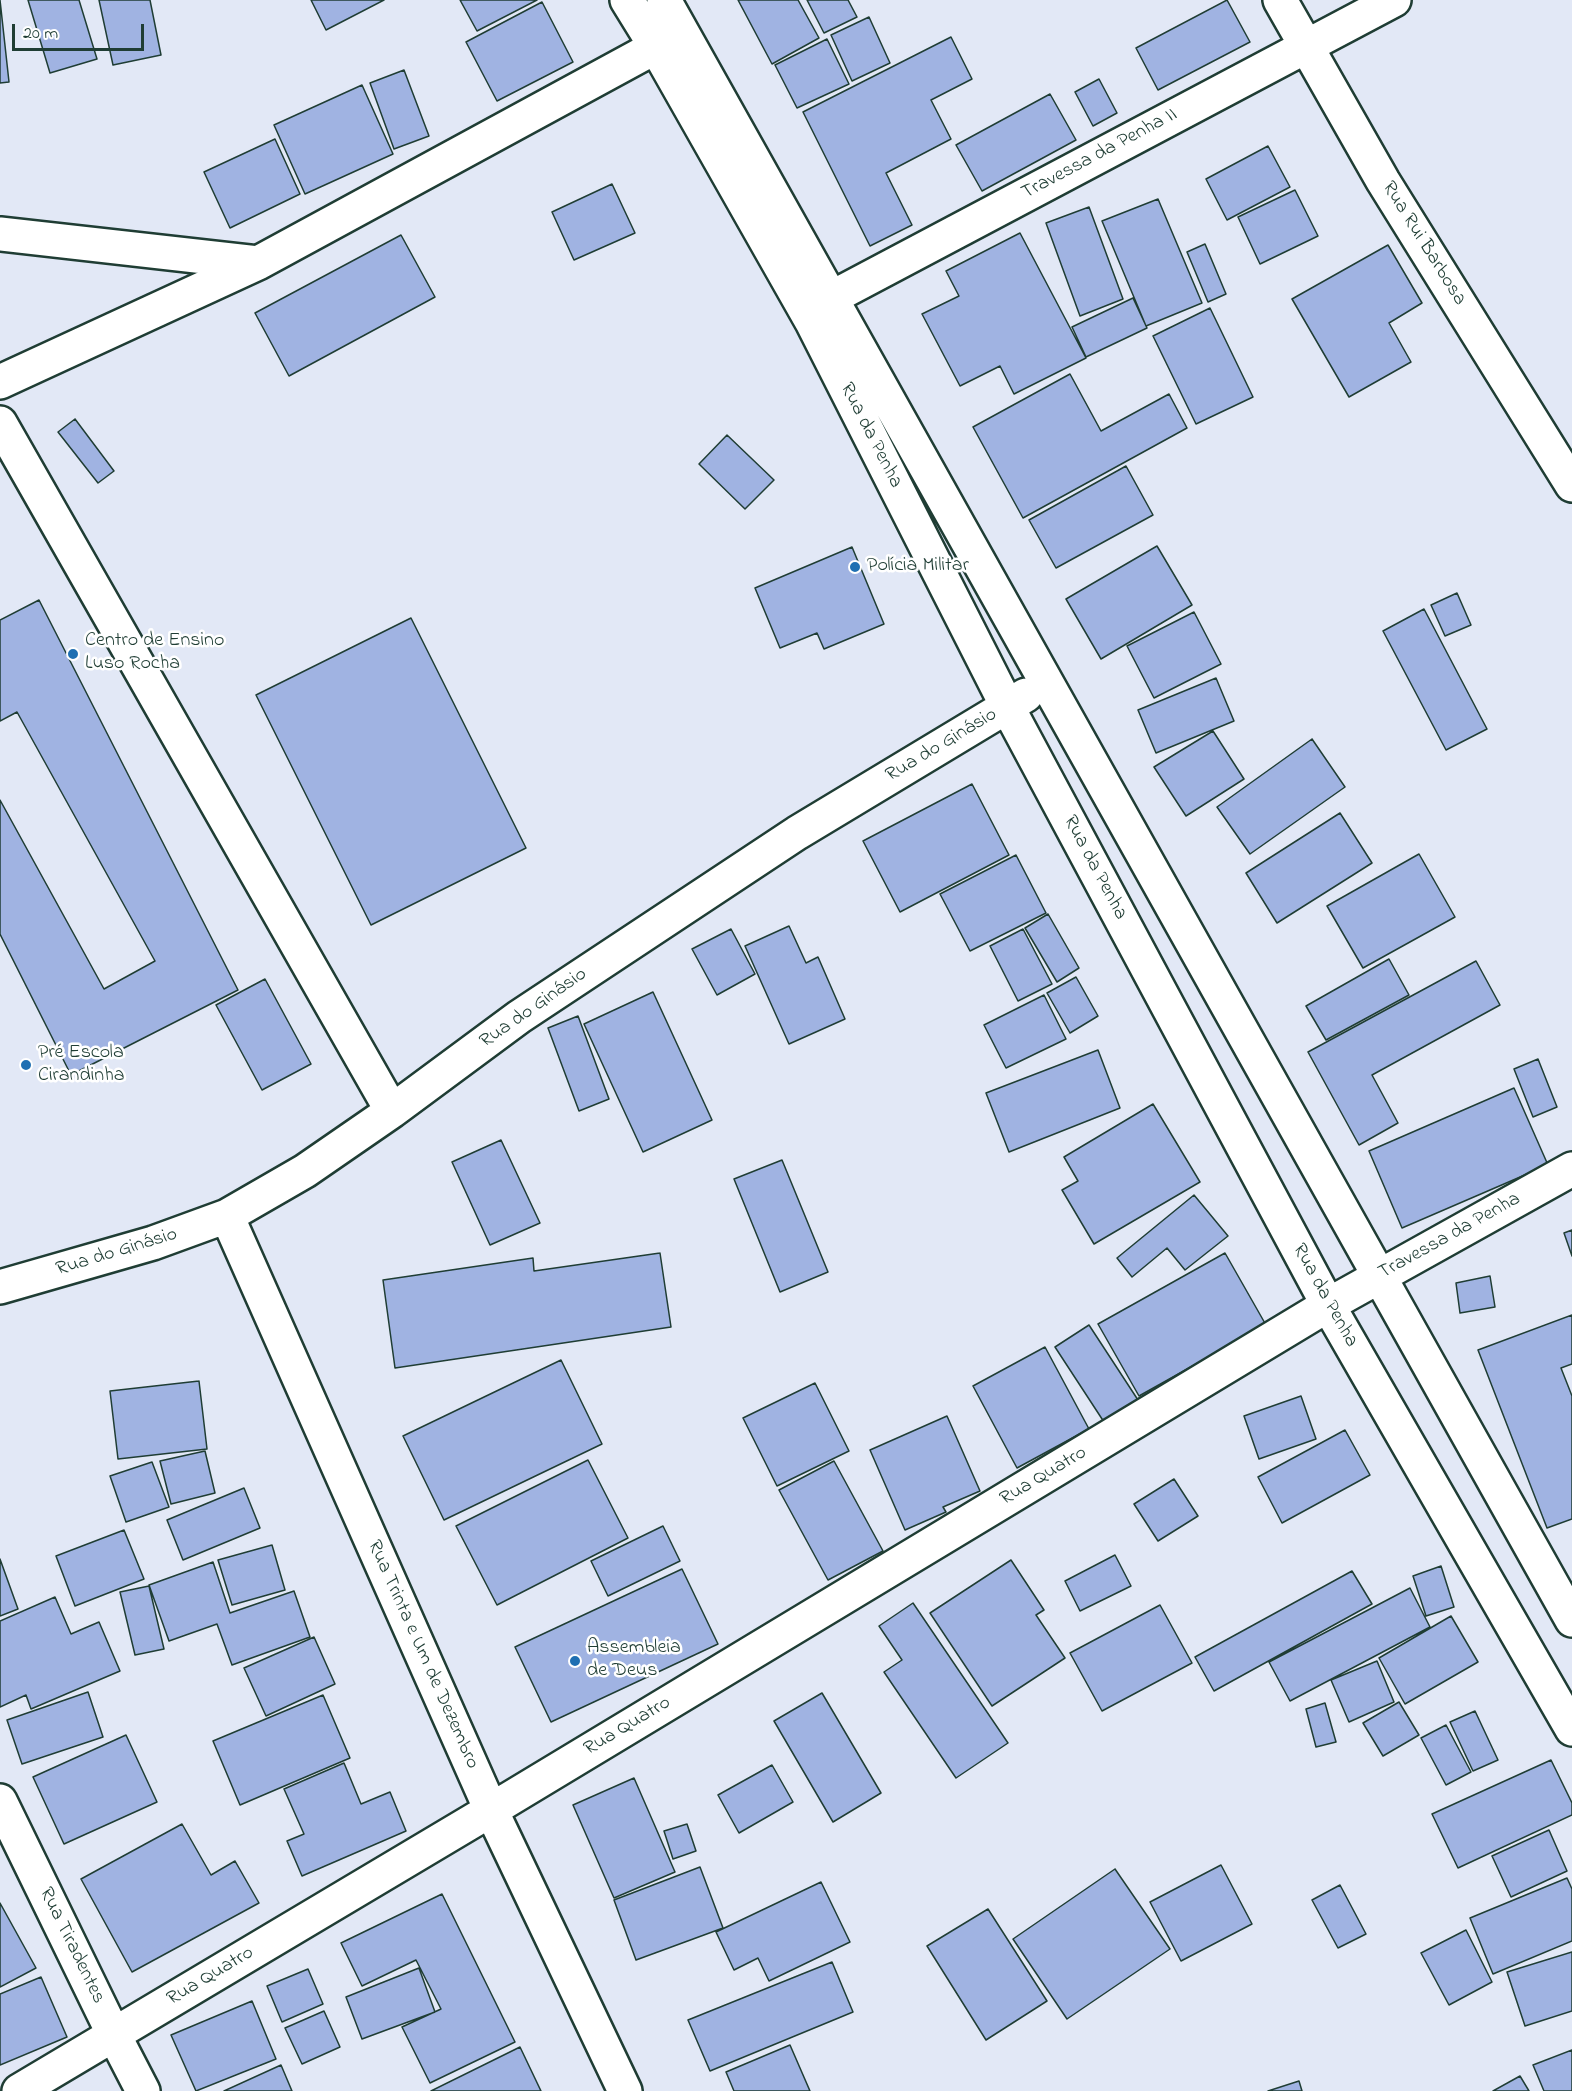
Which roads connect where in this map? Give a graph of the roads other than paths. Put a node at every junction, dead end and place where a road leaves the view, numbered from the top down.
1 (627, 0) edge
2 (664, 0) edge
3 (1280, 0) edge
4 (1394, 0) edge
5 (669, 40) junction
6 (1306, 46) junction
7 (0, 234) edge
8 (258, 263) junction
9 (819, 305) junction
10 (0, 382) edge
11 (0, 423) edge
12 (1572, 485) edge
13 (1046, 681) junction
14 (1007, 706) junction
15 (392, 1111) junction
16 (1572, 1169) edge
17 (227, 1216) junction
18 (1379, 1276) junction
19 (0, 1287) edge
20 (1328, 1305) junction
21 (1572, 1620) edge
22 (1572, 1729) edge
23 (0, 1801) edge
24 (491, 1810) junction
25 (114, 2035) junction
26 (19, 2091) edge
27 (143, 2091) edge
28 (625, 2091) edge

1 - 5 street, Rua da Penha
2 - 5 street, Rua da Penha
3 - 6 street, Rua Rui Barbosa
4 - 6 street, Travessa da Penha II
5 - 8 street
5 - 9 street, Rua da Penha
6 - 9 street, Travessa da Penha II
6 - 12 street, Rua Rui Barbosa
7 - 8 street
8 - 10 street
9 - 13 street, Rua da Penha
9 - 14 street, Rua da Penha
11 - 15 street
13 - 14 street, Rua do Ginásio
13 - 18 street, Rua da Penha
14 - 15 street, Rua do Ginásio
14 - 20 street, Rua da Penha
15 - 17 street, Rua do Ginásio
16 - 18 street, Travessa da Penha
17 - 19 street, Rua do Ginásio
17 - 24 street, Rua Trinta e Um de Dezembro
18 - 20 street, Travessa da Penha
18 - 21 street, Rua da Penha
20 - 22 street, Rua da Penha
20 - 24 street, Rua Quatro
23 - 25 street, Rua Tiradentes
24 - 25 street, Rua Quatro
24 - 28 street, Rua Trinta e Um de Dezembro
25 - 26 street, Rua Quatro
25 - 27 street, Rua Tiradentes

